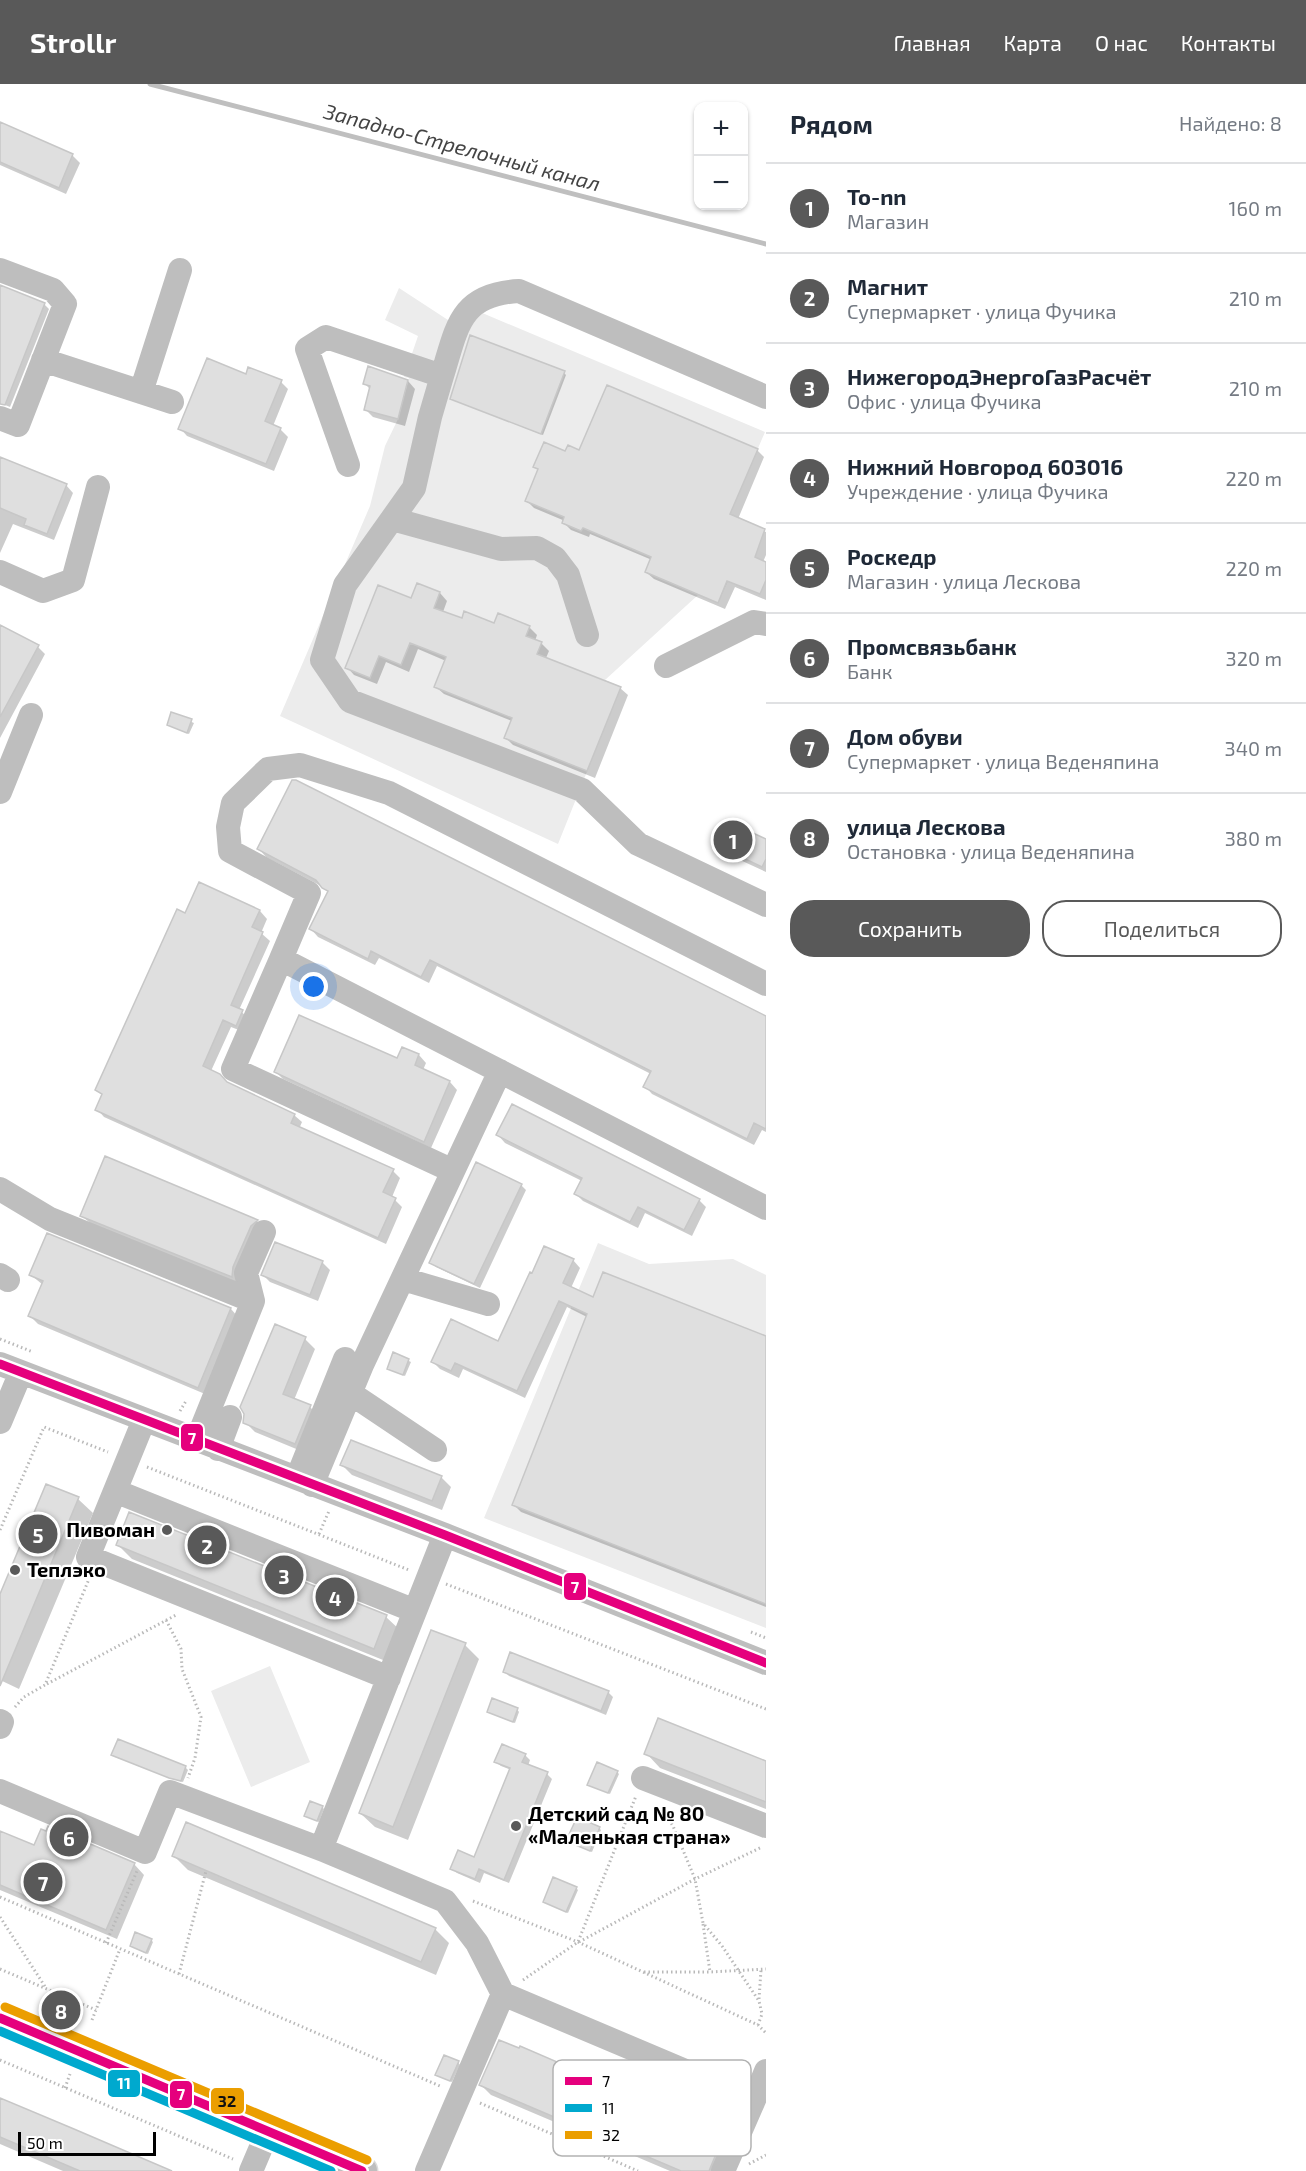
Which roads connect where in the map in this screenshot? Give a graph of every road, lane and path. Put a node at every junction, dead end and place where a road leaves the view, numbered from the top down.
1 (0, 270) edge
2 (180, 270) dead end
3 (43, 360) junction
4 (442, 376) junction
5 (141, 392) junction
6 (766, 397) edge
7 (172, 402) dead end
8 (0, 418) edge
9 (348, 465) dead end
10 (98, 487) dead end
11 (392, 519) junction
12 (0, 572) edge
13 (766, 624) edge
14 (587, 635) dead end
15 (666, 666) dead end
16 (31, 715) dead end
17 (0, 792) edge
18 (766, 905) edge
19 (280, 959) junction
20 (766, 984) edge
21 (500, 1071) junction
22 (453, 1171) junction
23 (0, 1189) edge
24 (766, 1208) edge
25 (264, 1232) dead end
26 (403, 1279) junction
27 (253, 1301) junction
28 (488, 1304) dead end
29 (345, 1359) dead end
30 (10, 1368) edge
31 (350, 1393) junction
32 (186, 1401) dead end
33 (180, 1411) dead end
34 (230, 1418) dead end
35 (144, 1420) junction
36 (0, 1422) edge
37 (208, 1444) junction
38 (435, 1450) dead end
39 (128, 1459) junction
40 (304, 1481) junction
41 (115, 1491) junction
42 (0, 1530) edge
43 (445, 1535) junction
44 (97, 1561) junction
45 (428, 1577) junction
46 (199, 1602) junction
47 (415, 1611) junction
48 (165, 1620) junction
49 (766, 1663) edge
50 (388, 1677) junction
51 (45, 1685) junction
52 (766, 1709) edge
53 (1, 1723) edge
54 (643, 1778) junction
55 (0, 1791) edge
56 (180, 1796) junction
57 (766, 1826) edge
58 (766, 1845) edge
59 (321, 1849) junction
60 (145, 1852) junction
61 (206, 1871) dead end
62 (695, 1879) junction
63 (0, 1897) edge
64 (445, 1901) junction
65 (0, 1917) edge
66 (703, 1923) junction
67 (578, 1942) junction
68 (106, 1943) junction
69 (120, 1949) junction
70 (0, 1969) edge
71 (761, 1969) junction
72 (766, 1969) edge
73 (738, 1971) junction
74 (642, 1972) junction
75 (710, 1972) junction
76 (179, 1974) junction
77 (46, 1989) junction
78 (503, 1994) junction
79 (759, 2001) junction
80 (96, 2010) junction
81 (0, 2018) edge
82 (92, 2020) dead end
83 (758, 2025) junction
84 (766, 2033) edge
85 (0, 2060) edge
86 (659, 2060) edge
87 (766, 2071) edge
88 (71, 2072) dead end
89 (65, 2088) junction
90 (460, 2095) junction
91 (751, 2099) edge
92 (754, 2100) junction
93 (751, 2107) edge
94 (268, 2131) junction
95 (553, 2135) edge
96 (603, 2156) edge
97 (730, 2156) edge
98 (251, 2169) edge
99 (362, 2171) edge
100 (427, 2171) edge
101 (638, 2171) edge
102 (723, 2171) edge

1 - 3 street
2 - 5 street
3 - 5 street
3 - 8 street
4 - 6 street
4 - 9 street
4 - 11 street
5 - 7 street
10 - 12 street
11 - 14 street
11 - 18 street
13 - 15 street
16 - 17 street
19 - 20 street
19 - 21 street
19 - 22 street
21 - 22 street
21 - 24 street
22 - 26 street
23 - 27 street
25 - 27 street
26 - 28 street
26 - 31 street
27 - 37 street
29 - 40 street
30 - 35 street
30 - 36 street
31 - 38 street
31 - 40 street
32 - 33 path
34 - 37 street
35 - 37 street
35 - 39 street
37 - 40 street
39 - 41 street
39 - 42 path
39 - 45 path
40 - 43 street
41 - 44 street
41 - 47 street
43 - 45 street
43 - 49 street
44 - 46 street
44 - 51 path
45 - 47 street
45 - 52 path
46 - 48 path
46 - 50 street
47 - 50 street
48 - 51 path
48 - 56 path
50 - 59 street
51 - 53 path
54 - 57 street
54 - 62 path
54 - 67 path
55 - 60 street
56 - 59 street
56 - 60 street
58 - 62 path
59 - 64 street
60 - 68 path
61 - 76 path
62 - 66 path
62 - 67 path
63 - 68 path
64 - 67 path
64 - 78 street
65 - 77 path
66 - 73 path
66 - 75 path
67 - 74 path
67 - 78 path
68 - 69 path
69 - 76 path
69 - 80 path
70 - 77 path
71 - 72 path
71 - 73 path
71 - 79 path
73 - 75 path
73 - 79 path
74 - 75 path
74 - 83 path
76 - 90 path
77 - 80 path
78 - 86 street
78 - 90 street
79 - 83 path
80 - 82 path
81 - 94 main road
83 - 84 path
85 - 89 path
87 - 92 street
88 - 89 path
89 - 98 path
90 - 95 path
90 - 100 street
91 - 92 street
92 - 93 street
94 - 98 street
94 - 99 main road
96 - 101 path
97 - 102 street

